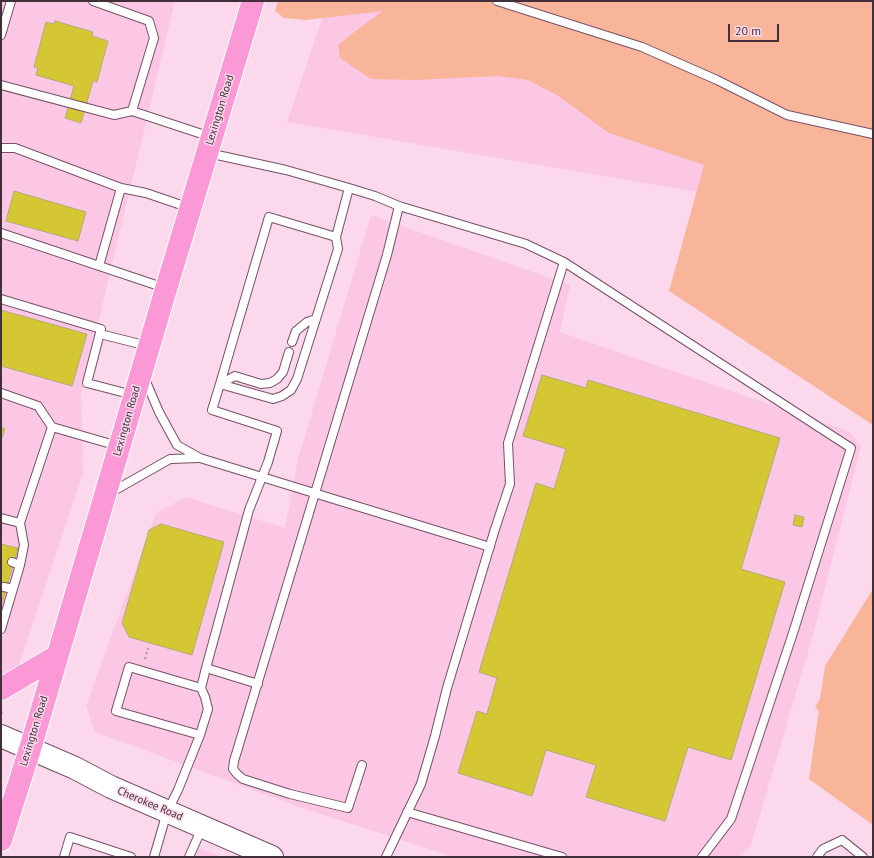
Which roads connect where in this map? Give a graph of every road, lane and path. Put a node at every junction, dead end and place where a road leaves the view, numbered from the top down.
1 (11, 1) edge
2 (93, 1) edge
3 (253, 1) edge
4 (497, 1) edge
5 (1, 36) edge
6 (1, 85) edge
7 (132, 111) junction
8 (873, 134) edge
9 (210, 145) junction
10 (1, 148) edge
11 (121, 188) junction
12 (349, 188) junction
13 (399, 206) junction
14 (190, 208) junction
15 (1, 233) edge
16 (336, 237) junction
17 (564, 262) junction
18 (99, 266) junction
19 (166, 289) junction
20 (1, 299) edge
21 (316, 318) junction
22 (100, 334) junction
23 (292, 342) dead end
24 (149, 346) junction
25 (289, 352) dead end
26 (142, 370) junction
27 (220, 384) junction
28 (1, 393) edge
29 (134, 396) junction
30 (52, 427) junction
31 (119, 446) junction
32 (200, 458) junction
33 (262, 478) junction
34 (315, 493) junction
35 (104, 496) junction
36 (1, 518) edge
37 (20, 523) junction
38 (490, 547) junction
39 (4, 587) dead end
40 (13, 589) junction
41 (3, 612) edge
42 (1, 629) edge
43 (57, 656) junction
44 (206, 668) junction
45 (258, 684) junction
46 (201, 688) junction
47 (1, 689) edge
48 (200, 735) junction
49 (1, 736) edge
50 (30, 749) junction
51 (362, 765) dead end
52 (168, 812) junction
53 (407, 812) junction
54 (203, 827) junction
55 (1, 840) edge
56 (64, 857) edge
57 (131, 857) edge
58 (154, 857) edge
59 (189, 857) edge
60 (272, 857) edge
61 (386, 857) edge
62 (562, 857) edge
63 (702, 857) edge
64 (818, 857) edge
65 (863, 857) edge

1 - 5 lane
2 - 7 lane
3 - 9 highway, Lexington Road
4 - 8 lane
6 - 7 lane
7 - 9 lane
9 - 12 lane
9 - 14 highway, Lexington Road
10 - 11 lane
11 - 14 lane
11 - 18 lane
12 - 13 lane
12 - 16 lane
13 - 17 lane
13 - 34 lane
14 - 19 highway, Lexington Road
15 - 18 lane
16 - 21 lane
16 - 27 lane
17 - 38 lane
17 - 63 lane
18 - 19 lane
19 - 24 highway, Lexington Road
20 - 22 lane
21 - 23 lane
21 - 27 lane
22 - 24 lane
22 - 29 lane
24 - 26 highway, Lexington Road
25 - 27 lane
26 - 29 highway, Lexington Road
26 - 32 lane
27 - 33 lane
28 - 30 lane
29 - 31 highway, Lexington Road
30 - 31 lane
30 - 37 lane
31 - 35 highway, Lexington Road
32 - 33 lane
32 - 35 lane
33 - 34 lane
33 - 44 lane
34 - 38 lane
34 - 45 lane
35 - 43 highway, Lexington Road
36 - 37 lane
37 - 40 lane
38 - 53 lane
39 - 40 lane
40 - 41 lane
41 - 42 lane
43 - 47 highway
43 - 50 highway, Lexington Road
44 - 45 lane
44 - 46 lane
45 - 51 lane
46 - 48 lane
46 - 48 lane
48 - 52 lane
49 - 50 main road, Cherokee Road
50 - 52 main road, Cherokee Road
50 - 55 highway, Lexington Road
52 - 54 main road, Cherokee Road
52 - 58 lane
53 - 61 lane
53 - 62 lane
54 - 59 lane
54 - 60 main road, Cherokee Road
56 - 57 lane
64 - 65 lane

